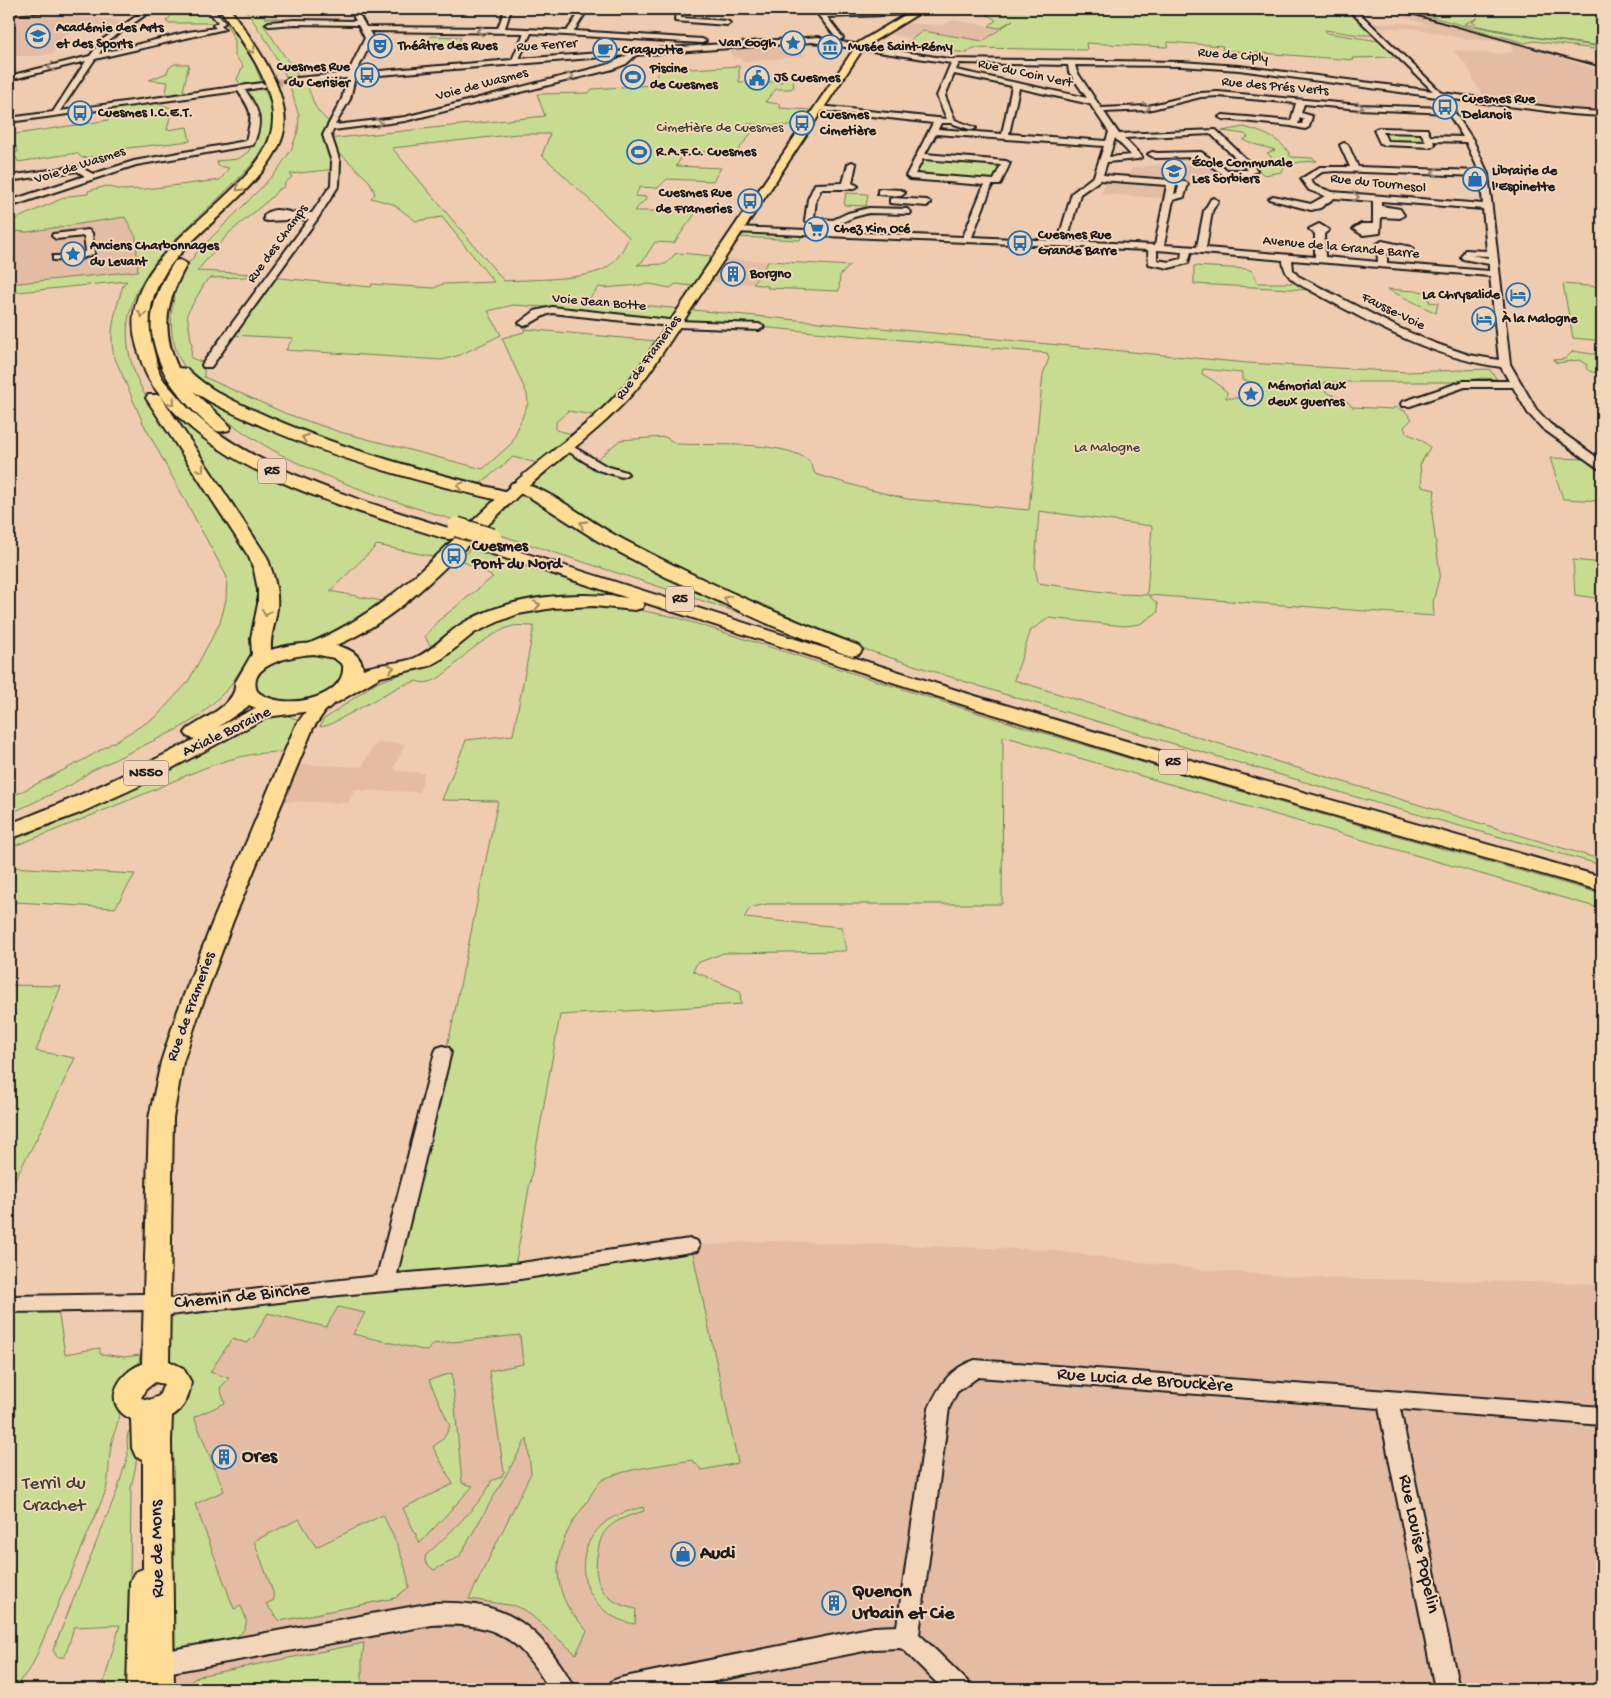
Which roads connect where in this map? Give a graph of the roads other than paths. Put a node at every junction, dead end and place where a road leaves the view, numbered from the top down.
1 (52, 9) edge
2 (142, 9) edge
3 (151, 9) edge
4 (205, 9) edge
5 (225, 9) edge
6 (238, 9) edge
7 (353, 9) edge
8 (508, 9) edge
9 (584, 9) edge
10 (679, 9) edge
11 (790, 9) edge
12 (1351, 9) edge
13 (915, 11) edge
14 (9, 12) edge
15 (820, 13) junction
16 (728, 23) dead end
17 (269, 24) dead end
18 (126, 25) junction
19 (364, 26) junction
20 (500, 31) junction
21 (528, 32) junction
22 (569, 33) junction
23 (838, 40) junction
24 (862, 43) junction
25 (738, 45) junction
26 (636, 53) junction
27 (1118, 54) dead end
28 (93, 57) junction
29 (515, 61) junction
30 (956, 61) junction
31 (40, 62) dead end
32 (1071, 63) junction
33 (1112, 63) junction
34 (9, 70) edge
35 (554, 70) junction
36 (952, 71) junction
37 (351, 75) junction
38 (9, 78) edge
39 (29, 82) dead end
40 (288, 82) tunnel mouth
41 (9, 83) edge
42 (262, 85) tunnel mouth
43 (1016, 85) junction
44 (240, 88) junction
45 (287, 94) dead end
46 (1440, 95) junction
47 (1301, 101) junction
48 (1093, 102) junction
49 (819, 108) junction
50 (1098, 110) junction
51 (1452, 111) junction
52 (57, 114) junction
53 (1296, 115) junction
54 (1602, 116) edge
55 (1223, 117) dead end
56 (9, 120) edge
57 (938, 121) junction
58 (952, 121) junction
59 (1294, 124) junction
60 (330, 128) junction
61 (933, 130) junction
62 (969, 133) junction
63 (1115, 134) junction
64 (1004, 136) junction
65 (1428, 138) junction
66 (1470, 140) junction
67 (1108, 144) junction
68 (1344, 146) dead end
69 (284, 151) dead end
70 (1152, 154) dead end
71 (921, 156) junction
72 (1104, 160) junction
73 (852, 164) dead end
74 (1355, 169) junction
75 (1484, 174) junction
76 (91, 176) junction
77 (1098, 177) junction
78 (9, 178) edge
79 (989, 183) junction
80 (901, 193) dead end
81 (1332, 195) junction
82 (887, 199) junction
83 (1273, 199) dead end
84 (1214, 201) dead end
85 (927, 203) dead end
86 (9, 204) edge
87 (1377, 207) junction
88 (1486, 207) junction
89 (907, 212) dead end
90 (286, 216) dead end
91 (316, 216) junction
92 (834, 223) junction
93 (1377, 227) dead end
94 (737, 230) junction
95 (1319, 233) dead end
96 (831, 234) junction
97 (56, 236) dead end
98 (966, 240) junction
99 (1062, 243) junction
100 (828, 246) dead end
101 (1156, 248) junction
102 (1187, 250) junction
103 (1201, 250) junction
104 (1382, 250) dead end
105 (56, 258) dead end
106 (1287, 258) junction
107 (1320, 260) junction
108 (1383, 266) junction
109 (1494, 274) junction
110 (524, 323) dead end
111 (674, 324) junction
112 (759, 327) dead end
113 (142, 344) junction
114 (162, 352) junction
115 (1505, 364) junction
116 (207, 365) dead end
117 (1517, 384) junction
118 (1406, 404) dead end
119 (567, 446) junction
120 (1602, 466) edge
121 (622, 474) dead end
122 (513, 492) junction
123 (453, 531) junction
124 (487, 542) junction
125 (700, 615) junction
126 (352, 631) junction
127 (314, 648) junction
128 (868, 659) junction
129 (350, 661) junction
130 (257, 665) junction
131 (347, 688) junction
132 (246, 689) junction
133 (329, 700) junction
134 (283, 708) junction
135 (304, 728) junction
136 (9, 822) edge
137 (9, 832) edge
138 (1602, 872) edge
139 (1602, 884) edge
140 (443, 1052) dead end
141 (690, 1246) dead end
142 (385, 1283) junction
143 (9, 1304) edge
144 (156, 1304) junction
145 (1388, 1400) junction
146 (1602, 1416) edge
147 (907, 1639) junction
148 (151, 1677) edge
149 (562, 1689) edge
150 (620, 1689) edge
151 (959, 1689) edge
152 (1447, 1689) edge

1 - 14 street
2 - 18 street
3 - 18 street
4 - 28 street
5 -> 113 highway, R5
6 - 45 highway
7 - 19 street
8 - 20 street
9 - 22 street
10 - 16 street
11 - 15 street
12 - 46 street
13 - 15 street
13 - 24 main road
15 - 23 street
17 - 19 street
18 - 28 street
20 -> 19 street
19 - 37 street
20 - 21 street
21 - 22 street
21 - 29 street
22 - 25 street
23 - 24 street, Rue Ferrer
23 - 25 street, Rue Ferrer
24 - 30 street, Rue de Ciply
24 - 49 main road, Rue de Frameries
25 - 26 street, Rue Ferrer
26 - 35 street, Rue Ferrer
35 -> 26 street, Voie de Wasmes
27 - 33 street
28 -> 38 street
28 - 52 street
29 - 35 street, Rue Ferrer
29 - 37 street, Rue Ferrer
30 - 32 street, Rue de Ciply
30 - 36 street
31 - 34 street
32 - 33 street, Rue de Ciply
32 - 48 street
33 - 46 street, Rue de Ciply
60 -> 35 street, Voie de Wasmes
36 - 43 street, Rue du Coin Vert
36 - 58 street
37 - 40 street, Rue Ferrer
37 - 60 street
39 - 41 street
42 - 44 street
43 - 48 street, Rue du Coin Vert
43 - 64 street
44 - 52 street
44 - 76 street, Voie de Wasmes
46 - 51 street
46 - 54 street, Rue de Ciply
50 -> 47 street, Rue des Prés Verts
47 -> 51 street, Rue des Prés Verts
47 - 53 street
48 - 50 street
49 - 57 street
49 - 94 main road, Rue de Frameries
50 - 63 street
51 - 66 street
52 - 56 street
53 - 59 street
53 - 59 street
55 - 59 street
57 - 58 street
57 - 61 street
58 - 62 street
60 - 91 street, Rue des Champs
61 - 62 street
61 - 71 street
62 - 64 street
63 - 67 street
63 - 70 street
63 - 72 street
64 - 67 street
65 - 65 street
65 - 66 street
66 - 75 street
67 - 72 street
68 - 74 street
69 - 114 highway, R5
71 - 79 street
71 - 79 street
72 - 77 street
73 - 92 street
75 -> 74 street, Rue du Tournesol
74 - 81 street, Rue du Tournesol
75 - 88 street
76 - 78 street
76 - 86 street, Voie de Wasmes
77 - 99 street
77 - 101 street
79 - 98 street
80 - 82 street
81 - 83 street
81 -> 87 street, Rue du Tournesol
82 - 85 street
82 - 89 street
82 - 92 street
84 - 103 street
87 - 88 street, Rue du Tournesol
87 - 93 street
88 - 109 street
90 - 91 street
91 - 116 street, Rue des Champs
92 - 96 street
94 - 96 street, Avenue de la Grande Barre
94 - 111 main road, Rue de Frameries
95 - 107 street
96 - 98 street, Avenue de la Grande Barre
96 - 100 street
97 - 105 street
98 - 99 street, Avenue de la Grande Barre
99 - 101 street, Avenue de la Grande Barre
101 - 102 street, Avenue de la Grande Barre
101 - 102 street
102 - 103 street, Avenue de la Grande Barre
103 - 106 street, Avenue de la Grande Barre
104 - 108 street
106 - 107 street, Avenue de la Grande Barre
106 - 115 street, Fausse-Voie
107 - 108 street, Avenue de la Grande Barre
108 - 109 street, Avenue de la Grande Barre
109 - 115 street
110 - 111 street, Voie Jean Botte
111 - 112 street, Voie Jean Botte
111 - 119 main road, Rue de Frameries
113 -> 123 highway, R5
113 -> 130 highway, Axiale Boraine
122 -> 114 highway
114 - 123 highway, R5
115 - 117 street
117 - 118 street
117 - 120 street
119 - 121 street
119 - 122 main road, Rue de Frameries
122 - 126 main road, Rue de Frameries
128 -> 122 highway
123 - 124 highway, R5
124 - 125 highway, R5
124 - 128 highway, R5
131 -> 125 highway
125 - 139 highway, R5
126 - 127 main road, Rue de Frameries
126 - 129 main road
127 - 129 highway
127 - 130 highway
128 - 138 highway, R5
129 - 131 highway
130 - 132 highway, Axiale Boraine
131 - 133 highway
132 - 134 highway
132 - 136 highway, Axiale Boraine / N550
133 - 134 highway
133 - 135 main road, Rue de Frameries
134 - 135 main road
134 - 137 highway, Axiale Boraine / N550
135 - 144 main road, Rue de Frameries
140 - 142 street
141 - 142 street, Chemin de Binche
142 - 144 street, Chemin de Binche
143 - 144 street, Chemin de Binche
144 - 148 main road
145 - 146 street, Rue Lucia de Brouckère
145 - 147 street, Rue Lucia de Brouckère
145 - 152 street, Rue Louise Popelin
147 - 150 street
147 - 151 street
148 - 149 street

